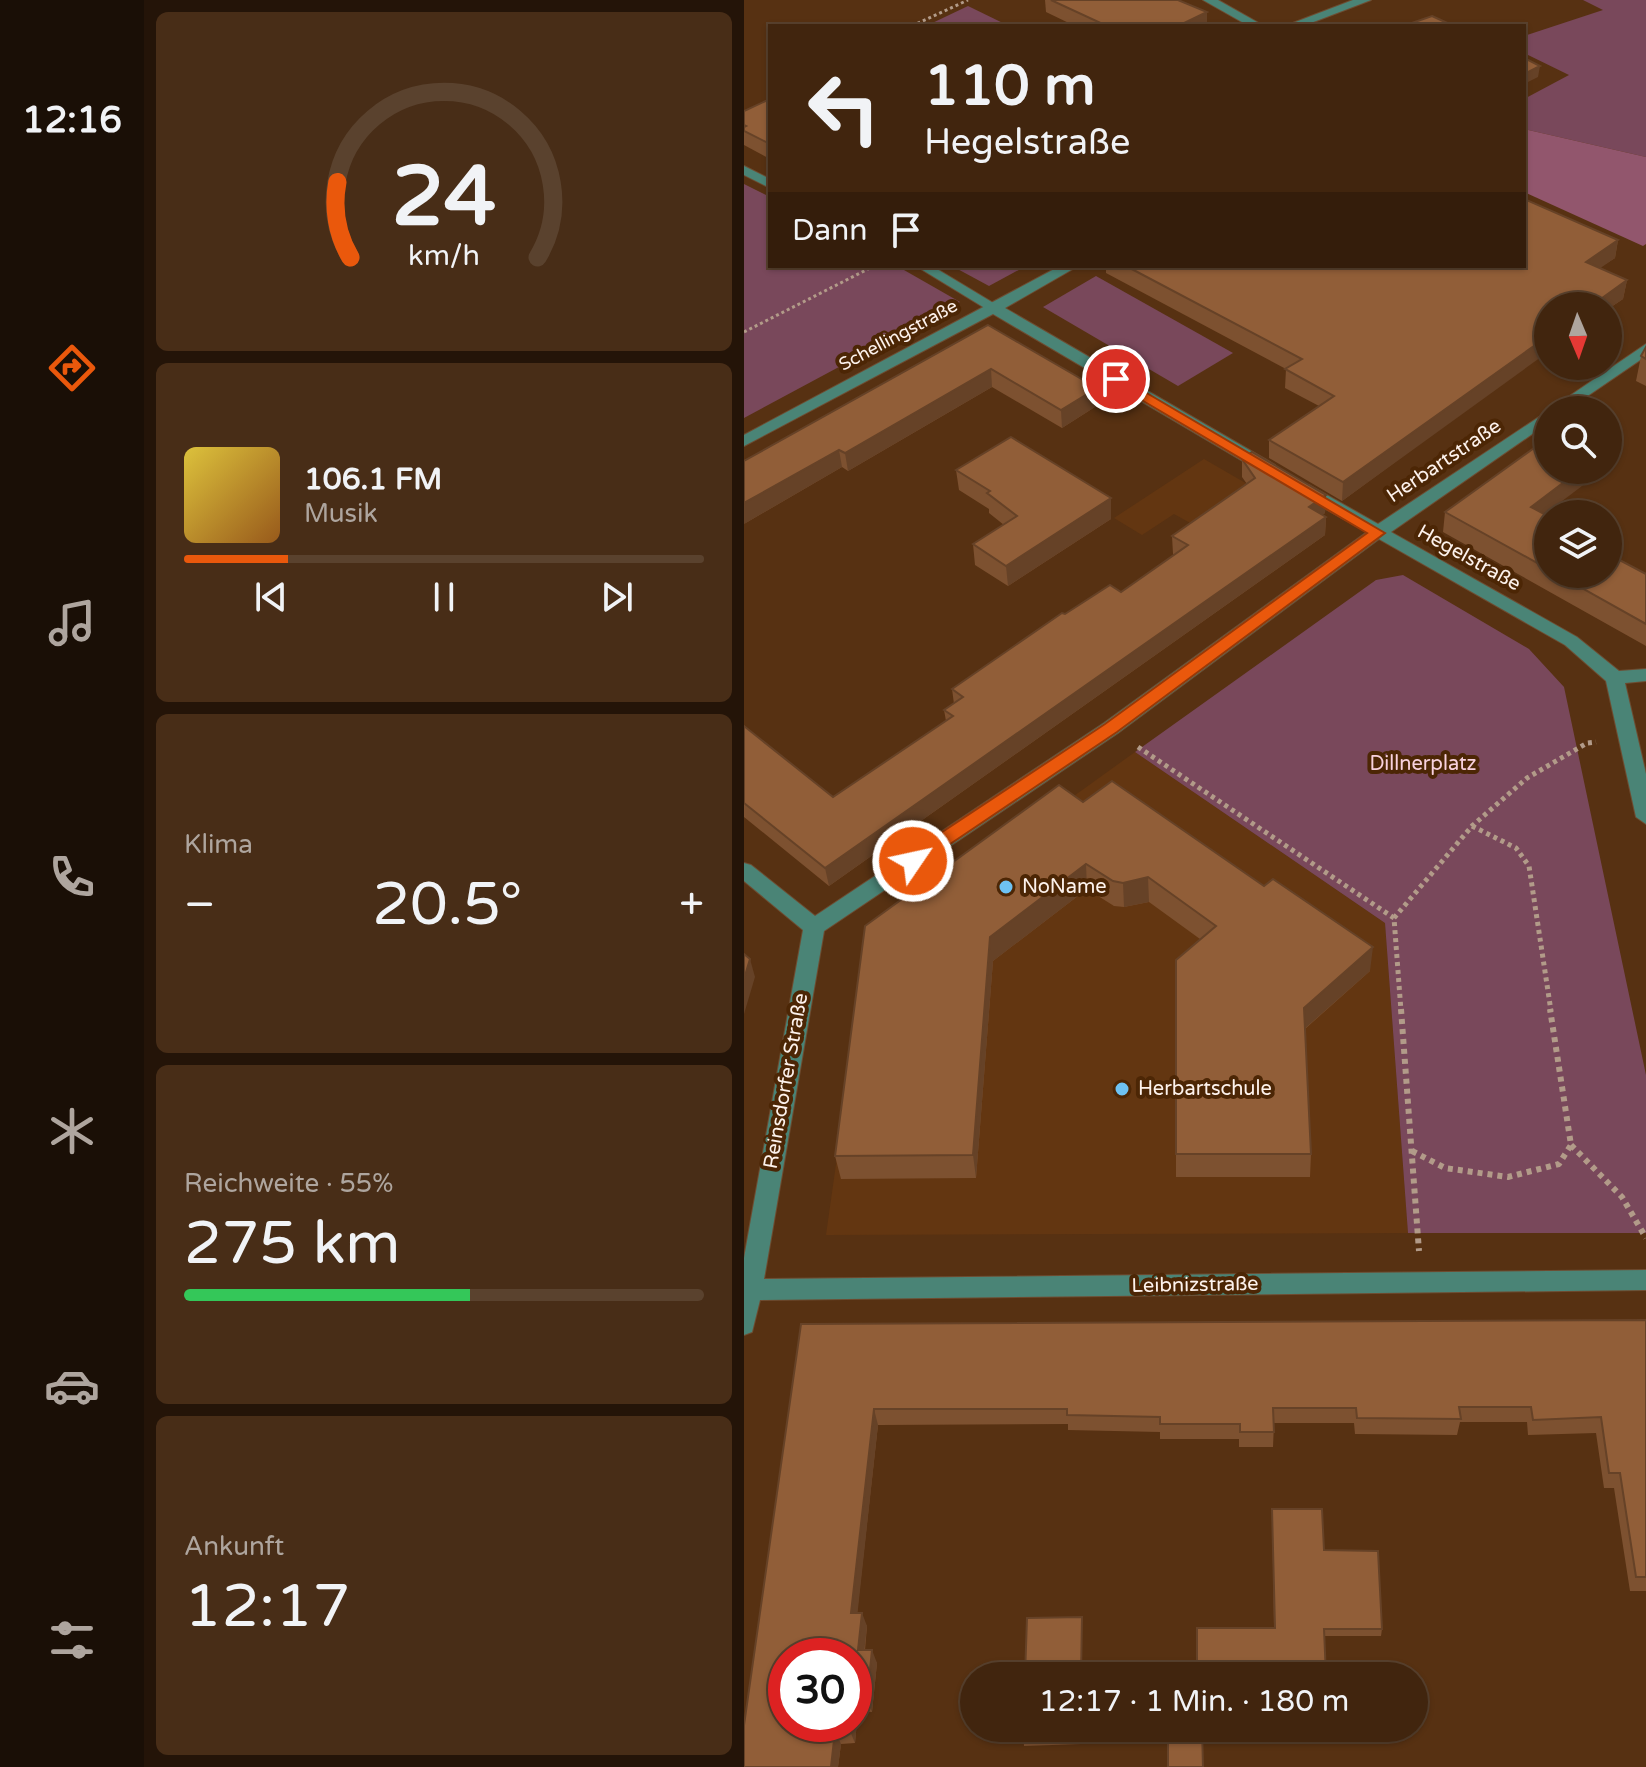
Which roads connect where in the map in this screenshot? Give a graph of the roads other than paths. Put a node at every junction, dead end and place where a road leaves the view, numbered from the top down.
1 (1209, 0) edge
2 (1365, 0) edge
3 (1254, 24) edge
4 (1297, 24) edge
5 (744, 170) edge
6 (768, 183) edge
7 (926, 268) edge
8 (1067, 268) edge
9 (993, 307) junction
10 (1646, 349) edge
11 (1577, 396) edge
12 (1534, 426) edge
13 (744, 441) edge
14 (1377, 533) junction
15 (1646, 675) edge
16 (1615, 678) junction
17 (1646, 817) edge
18 (744, 870) edge
19 (814, 927) junction
20 (1646, 1280) edge
21 (747, 1290) edge
22 (744, 1324) edge

1 - 3 street
2 - 4 street
5 - 6 lane
7 - 9 lane, Hegelstraße
8 - 9 street, Schellingstraße
9 - 13 street, Schellingstraße
9 - 14 street, Hegelstraße
10 - 11 street
12 - 14 street, Herbartstraße
14 - 16 street, Hegelstraße
14 - 19 street, Herbartstraße
15 - 16 street
16 - 17 street
18 - 19 street
19 - 21 street, Reinsdorfer Straße
20 - 21 street, Leibnizstraße
21 - 22 street, Reinsdorfer Straße

